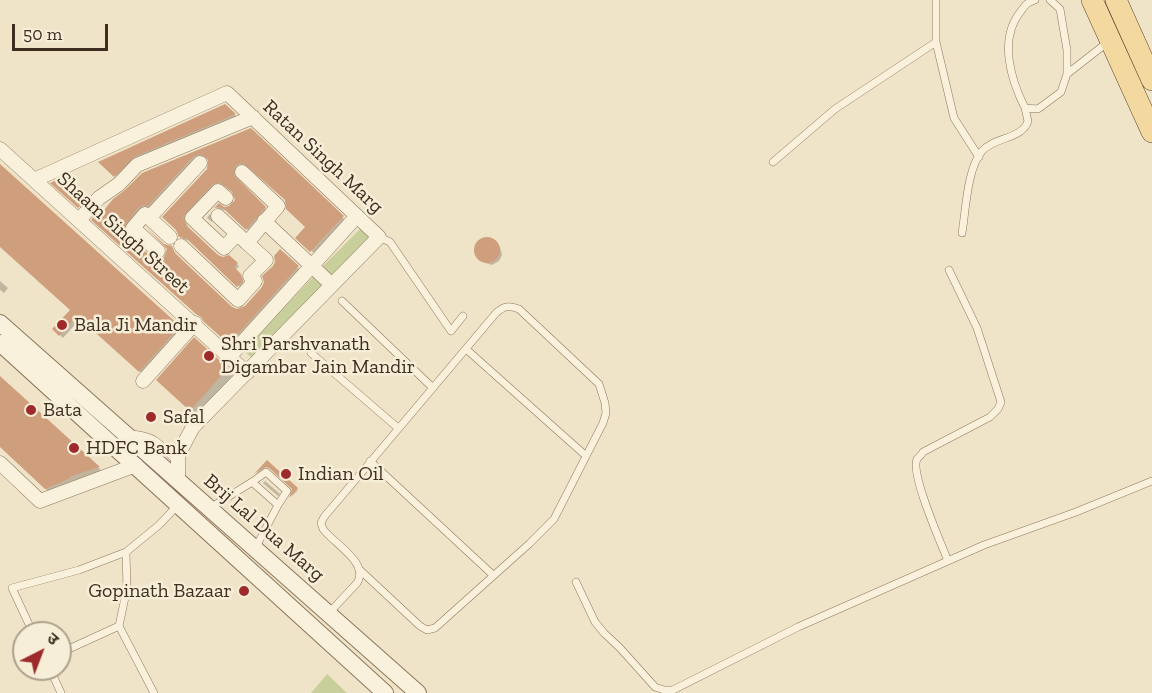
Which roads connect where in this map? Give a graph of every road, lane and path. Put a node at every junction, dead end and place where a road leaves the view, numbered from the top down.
1 (936, 0) edge
2 (1035, 0) edge
3 (1050, 0) edge
4 (1092, 0) edge
5 (1116, 0) edge
6 (1110, 40) junction
7 (936, 42) junction
8 (1067, 74) junction
9 (1152, 80) edge
10 (1025, 108) junction
11 (253, 117) junction
12 (1152, 132) edge
13 (0, 148) edge
14 (979, 157) junction
15 (773, 162) dead end
16 (200, 163) dead end
17 (242, 172) dead end
18 (34, 180) junction
19 (226, 198) dead end
20 (143, 213) junction
21 (218, 216) dead end
22 (357, 216) junction
23 (79, 220) junction
24 (264, 222) junction
25 (962, 233) dead end
26 (379, 237) junction
27 (242, 238) junction
28 (158, 251) dead end
29 (312, 265) junction
30 (949, 270) dead end
31 (332, 285) junction
32 (342, 301) dead end
33 (463, 316) dead end
34 (0, 323) edge
35 (195, 323) junction
36 (0, 343) edge
37 (466, 349) junction
38 (311, 353) dead end
39 (230, 356) junction
40 (247, 373) junction
41 (143, 381) dead end
42 (433, 388) junction
43 (398, 428) junction
44 (125, 433) junction
45 (585, 455) junction
46 (176, 461) junction
47 (370, 461) junction
48 (0, 463) edge
49 (136, 465) junction
50 (178, 480) junction
51 (252, 482) junction
52 (1152, 482) edge
53 (179, 504) junction
54 (278, 505) junction
55 (210, 508) junction
56 (255, 548) junction
57 (126, 552) junction
58 (948, 561) junction
59 (361, 571) junction
60 (493, 575) junction
61 (576, 582) dead end
62 (328, 614) junction
63 (27, 621) edge
64 (119, 626) junction
65 (72, 648) edge
66 (152, 692) edge
67 (386, 693) edge
68 (418, 693) edge

1 - 7 lane
2 - 10 lane
3 - 8 lane
4 - 6 main road
5 - 9 main road
6 - 8 lane
6 - 12 main road
7 - 14 lane
7 - 15 lane
8 - 10 lane
10 - 14 lane
11 - 18 street, Ratan Singh Marg
11 - 22 street, Ratan Singh Marg
11 - 23 street
13 - 18 street, Shaam Singh Street
14 - 25 lane
16 - 20 street
17 - 24 street
18 - 23 street, Shaam Singh Street
19 - 27 street
20 - 27 street
20 - 28 street
21 - 27 street
22 - 26 street, Ratan Singh Marg
22 - 29 street
23 - 35 street, Shaam Singh Street
24 - 27 street
24 - 29 street
26 - 31 street, Ratan Singh Marg
26 - 33 lane
29 - 31 street
29 - 39 street
30 - 58 lane
31 - 40 street, Ratan Singh Marg
32 - 42 lane
34 - 44 street, Brij Lal Dua Marg
35 - 39 street, Shaam Singh Street
35 - 41 street
36 - 49 street, Brij Lal Dua Marg
37 - 42 lane
37 - 45 lane
37 - 45 lane
38 - 43 lane
39 - 40 street, Shaam Singh Street
40 - 46 street, Ratan Singh Marg
42 - 43 lane
43 - 47 lane
44 - 46 lane
44 - 50 street, Brij Lal Dua Marg
45 - 60 lane
46 - 50 street
47 - 59 lane
47 - 60 lane
48 - 49 street
49 - 53 street, Brij Lal Dua Marg
50 - 55 street, Brij Lal Dua Marg
51 - 54 lane
51 - 54 lane
51 - 55 lane
52 - 58 lane
53 - 57 lane
53 - 67 street, Brij Lal Dua Marg
54 - 56 lane
55 - 56 street, Brij Lal Dua Marg
56 - 62 street, Brij Lal Dua Marg
57 - 63 lane
57 - 64 lane
58 - 61 lane
59 - 60 lane
59 - 62 lane
62 - 68 street, Brij Lal Dua Marg
64 - 65 lane
64 - 66 lane

